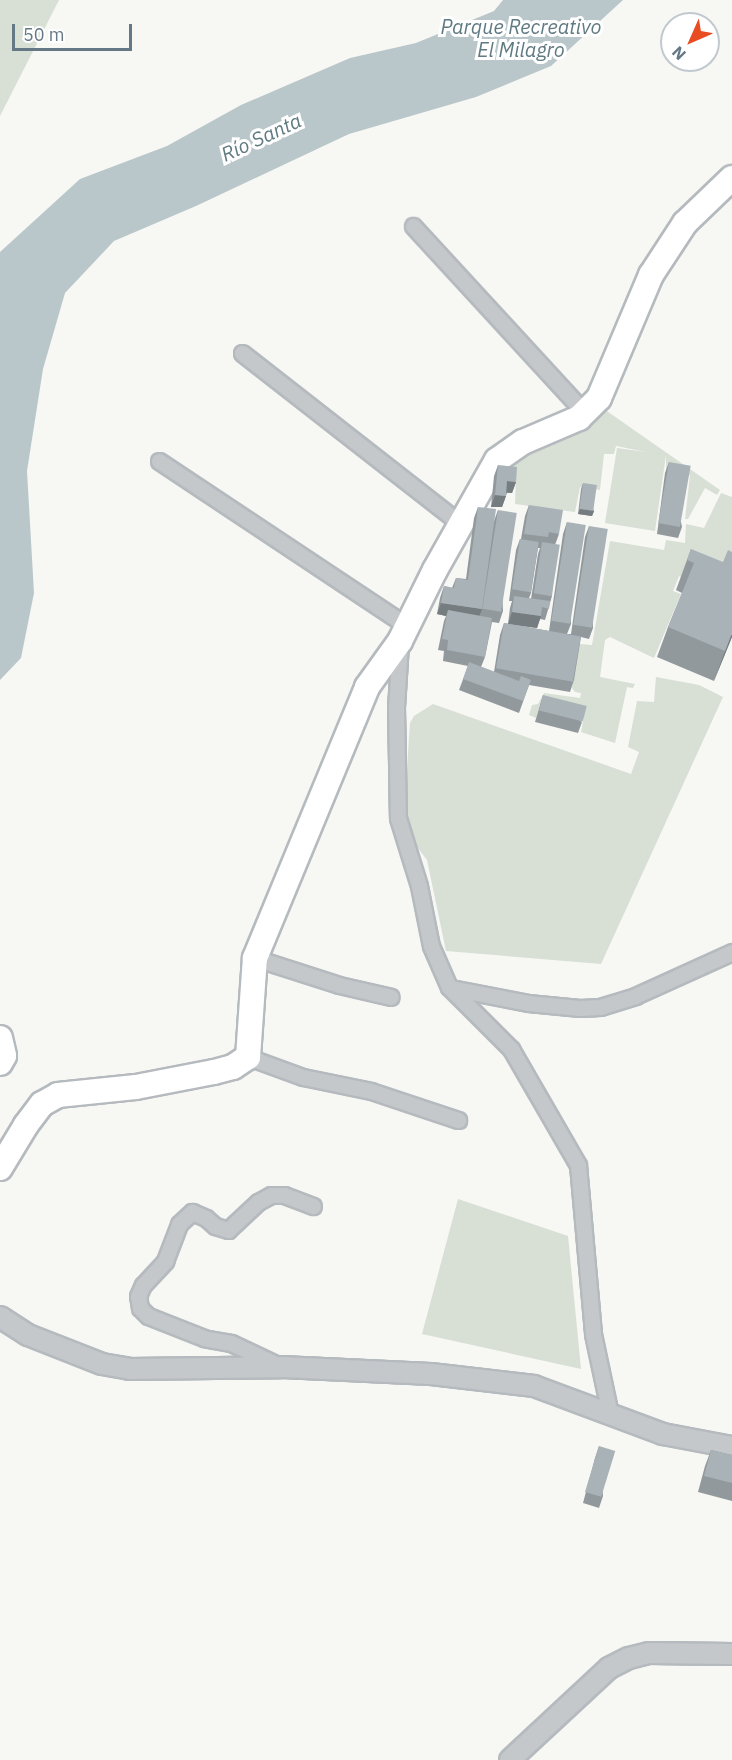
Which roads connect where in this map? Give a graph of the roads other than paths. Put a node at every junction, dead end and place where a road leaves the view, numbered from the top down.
1 (732, 178) edge
2 (413, 226) dead end
3 (242, 353) dead end
4 (584, 412) junction
5 (159, 461) dead end
6 (461, 524) junction
7 (404, 633) junction
8 (732, 952) edge
9 (255, 958) junction
10 (449, 987) junction
11 (391, 997) dead end
12 (0, 1038) edge
13 (249, 1057) junction
14 (0, 1063) edge
15 (458, 1120) dead end
16 (0, 1168) edge
17 (313, 1206) dead end
18 (0, 1317) edge
19 (282, 1367) junction
20 (610, 1414) junction
21 (732, 1447) edge
22 (732, 1654) edge
23 (510, 1760) edge

1 - 4 main road
2 - 4 street
3 - 6 street
4 - 6 main road
5 - 7 street
6 - 7 main road
7 - 9 main road
7 - 10 street
8 - 10 street
9 - 11 street
9 - 13 main road
10 - 20 street
12 - 14 main road
13 - 15 street
13 - 16 main road
17 - 19 street
18 - 19 street
19 - 20 street
20 - 21 street
22 - 23 street

